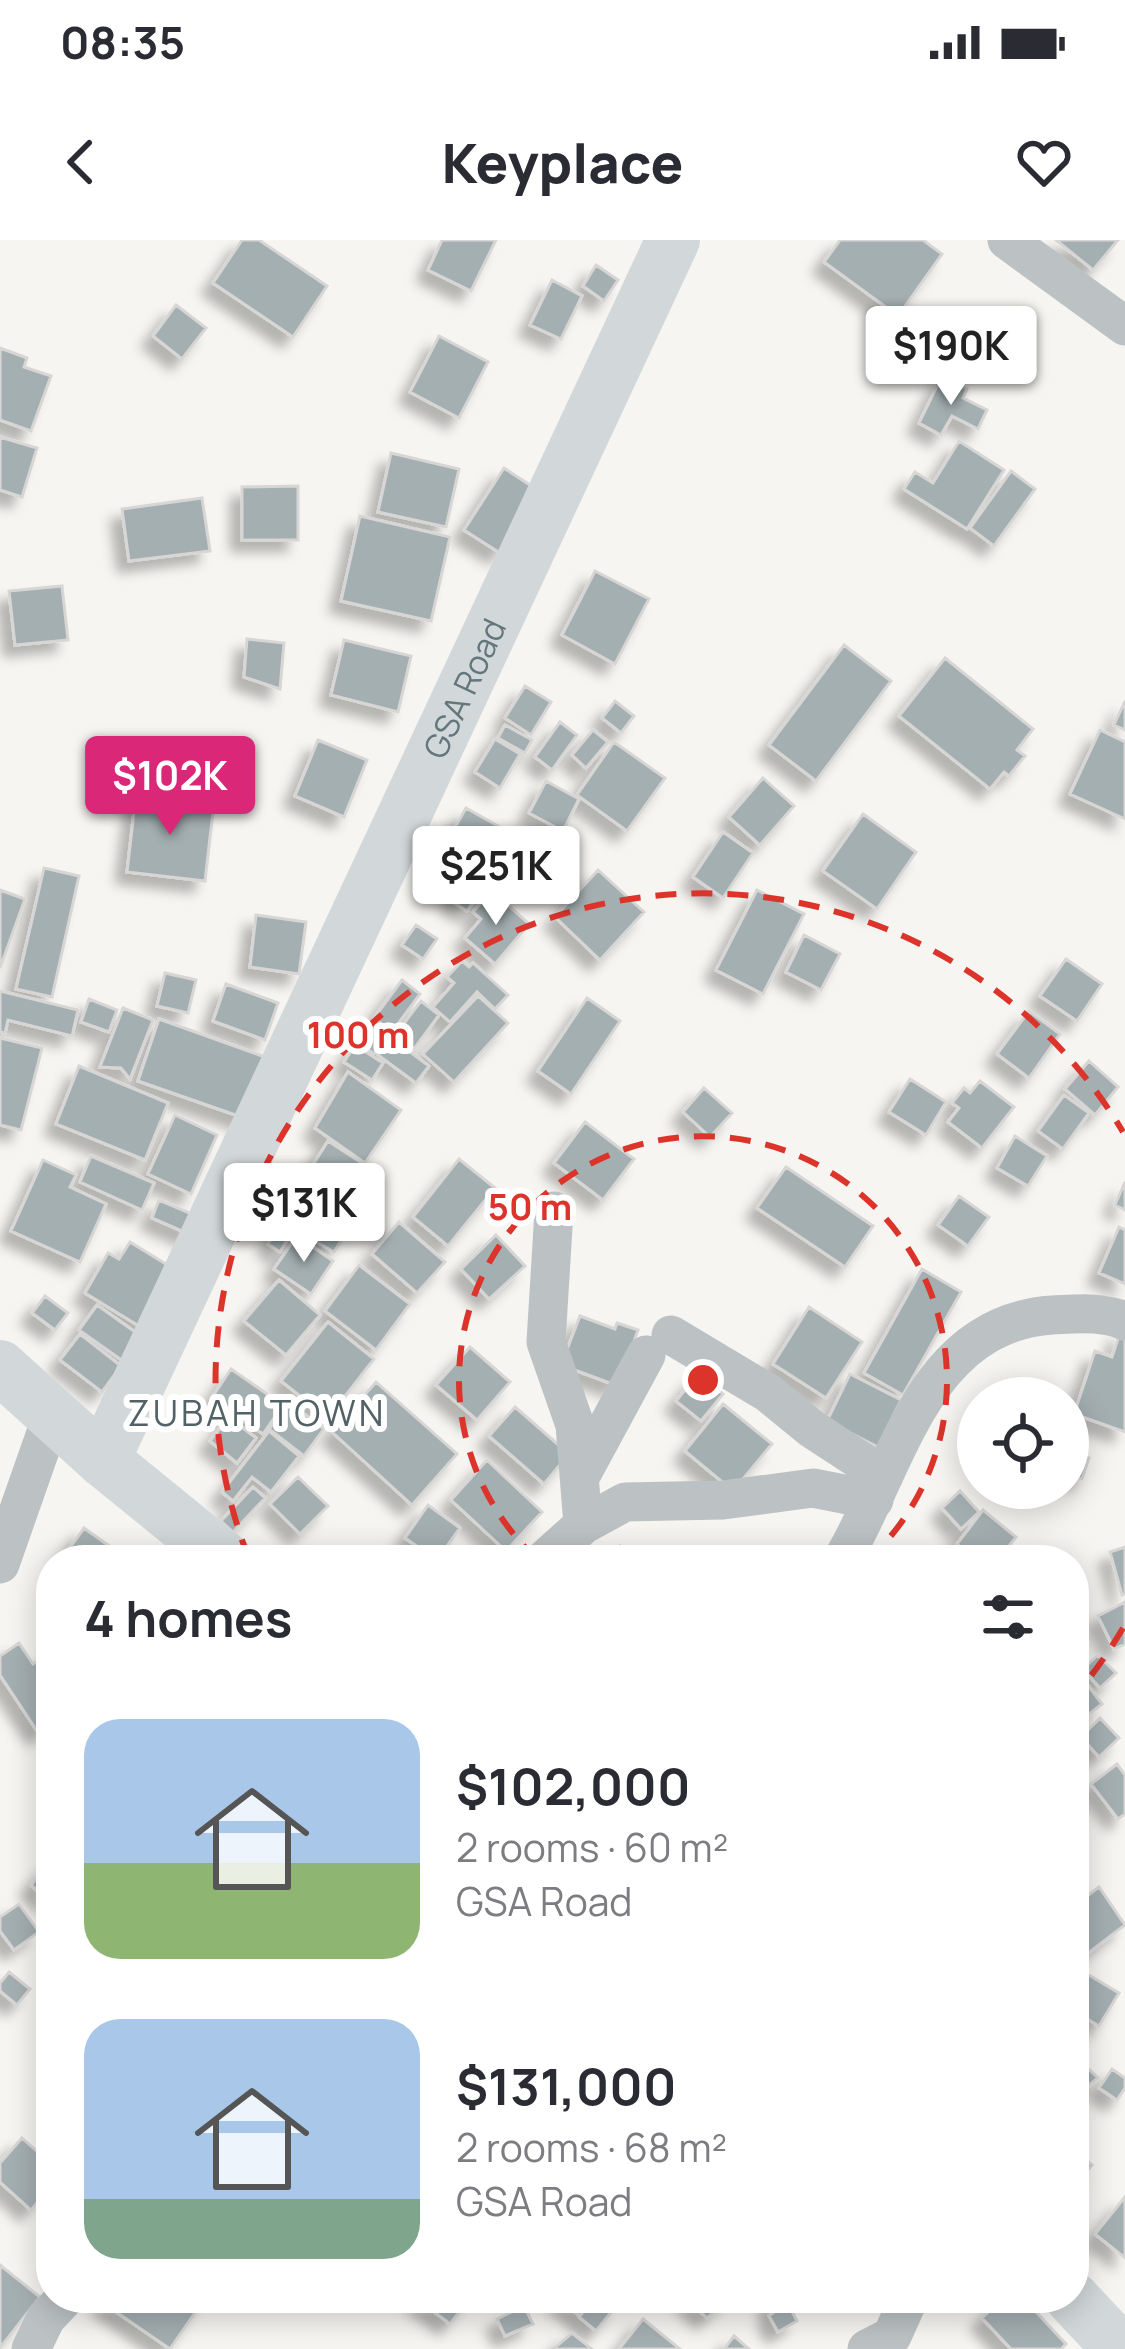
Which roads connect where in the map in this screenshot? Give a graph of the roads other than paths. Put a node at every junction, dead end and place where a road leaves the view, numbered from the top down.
1 (673, 240) edge
2 (1007, 240) edge
3 (1125, 326) edge
4 (554, 1211) dead end
5 (1125, 1321) edge
6 (0, 1367) edge
7 (53, 1414) junction
8 (103, 1460) junction
9 (578, 1480) junction
10 (879, 1488) junction
11 (583, 1525) junction
12 (208, 1545) edge
13 (561, 1545) edge
14 (850, 1545) edge
15 (0, 1564) edge
16 (51, 2313) edge
17 (902, 2313) edge
18 (1086, 2313) edge
19 (31, 2349) edge
20 (867, 2349) edge
21 (1120, 2349) edge

1 - 8 street, GSA Road
2 - 3 street
4 - 9 street
5 - 10 street
6 - 7 street
7 - 8 street
7 - 15 street
8 - 12 street
9 - 10 street
9 - 11 street
10 - 11 street
10 - 14 street
11 - 13 street
16 - 19 street
17 - 20 street
18 - 21 street

